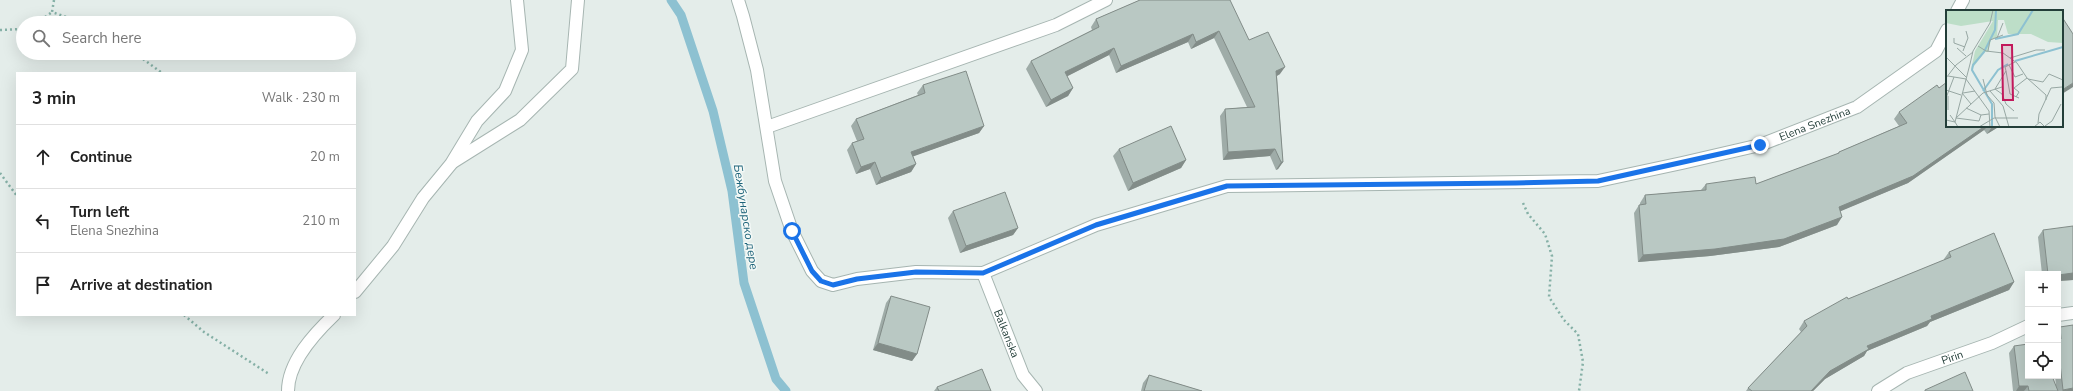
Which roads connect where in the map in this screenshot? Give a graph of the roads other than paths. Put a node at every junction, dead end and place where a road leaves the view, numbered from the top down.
1 (517, 0) edge
2 (578, 0) edge
3 (738, 0) edge
4 (1106, 0) edge
5 (1963, 0) edge
6 (1958, 10) edge
7 (1946, 32) edge
8 (767, 126) junction
9 (451, 164) junction
10 (983, 273) junction
11 (356, 291) edge
12 (2073, 313) edge
13 (2061, 315) edge
14 (333, 316) edge
15 (2025, 327) edge
16 (288, 389) edge
17 (1036, 391) edge
18 (1878, 391) edge

1 - 9 street
2 - 9 street
3 - 8 street
4 - 8 street
5 - 6 street
7 - 10 street, Elena Snezhina
8 - 10 street, Elena Snezhina
9 - 11 street
10 - 17 street, Balkanska
12 - 13 street
14 - 16 street
15 - 18 street, Pirin

